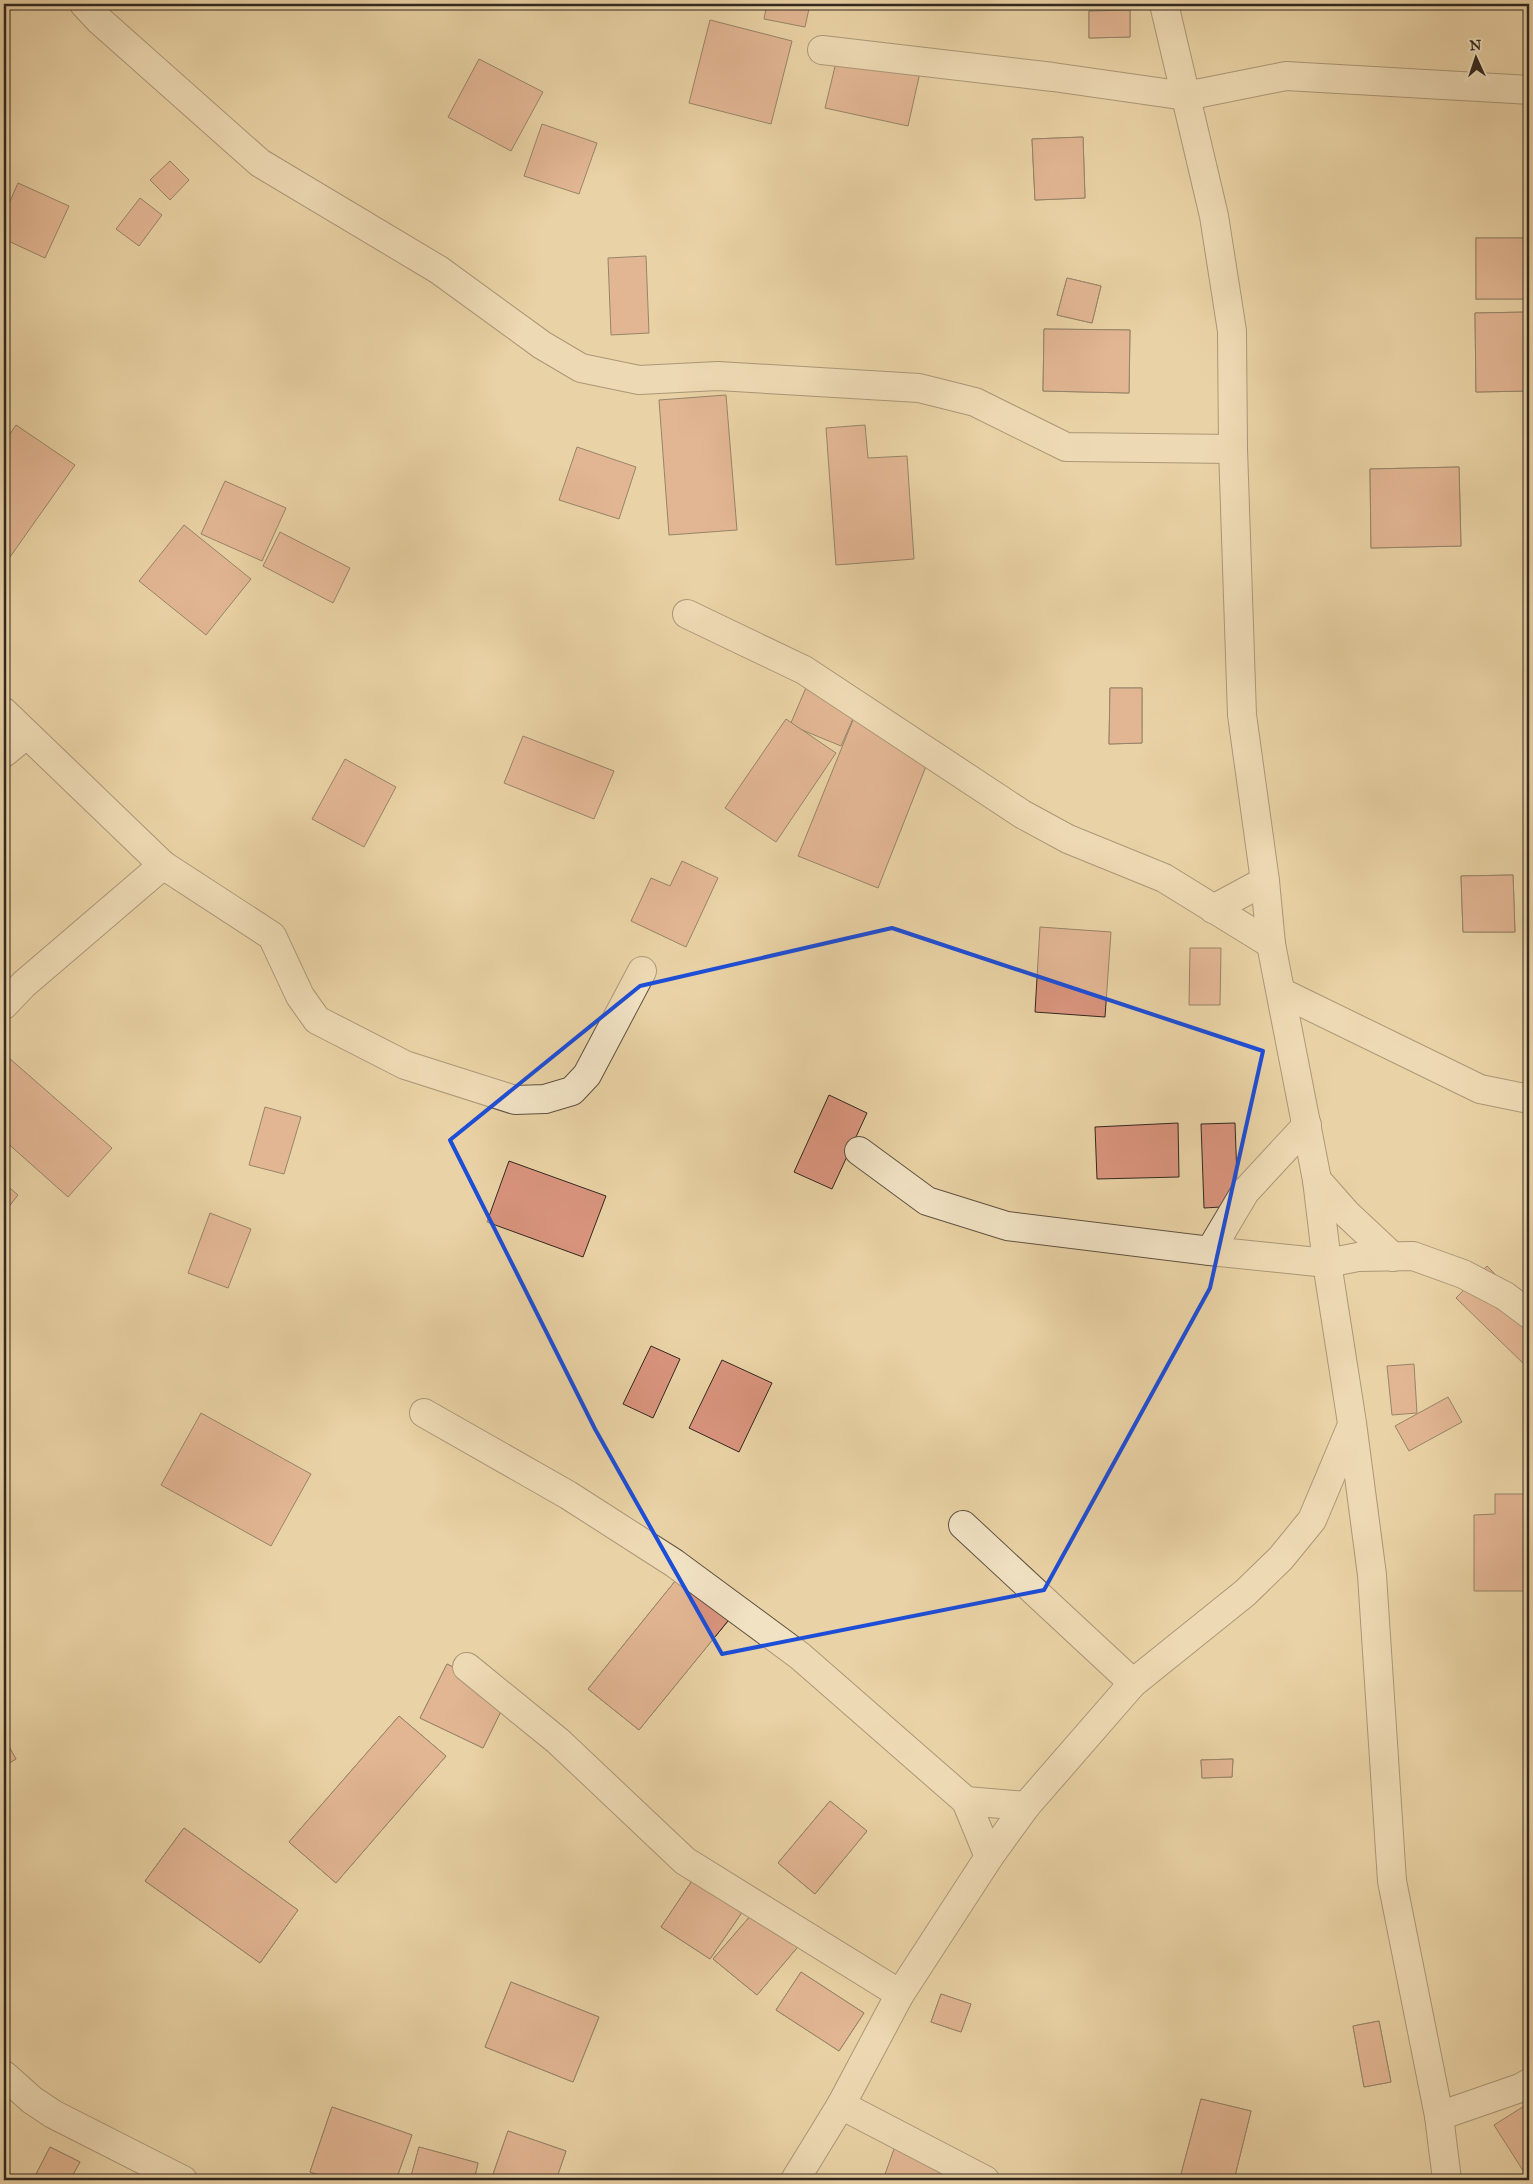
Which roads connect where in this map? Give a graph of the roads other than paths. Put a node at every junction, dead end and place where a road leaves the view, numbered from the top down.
1 (84, 4) edge
2 (1164, 4) edge
3 (822, 50) dead end
4 (1529, 90) edge
5 (1186, 96) junction
6 (1233, 449) junction
7 (687, 614) dead end
8 (4, 712) edge
9 (26, 735) junction
10 (4, 753) edge
11 (163, 865) junction
12 (1265, 881) junction
13 (1213, 908) junction
14 (1271, 944) junction
15 (642, 970) dead end
16 (1281, 992) junction
17 (4, 1005) edge
18 (1529, 1099) edge
19 (1307, 1126) junction
20 (859, 1151) dead end
21 (1317, 1180) junction
22 (1210, 1251) junction
23 (1393, 1257) junction
24 (1327, 1263) junction
25 (1529, 1314) edge
26 (424, 1413) dead end
27 (1352, 1424) junction
28 (963, 1525) dead end
29 (467, 1667) dead end
30 (1133, 1683) junction
31 (966, 1801) junction
32 (1026, 1806) junction
33 (990, 1857) junction
34 (900, 1994) junction
35 (4, 2075) edge
36 (1529, 2083) edge
37 (840, 2105) junction
38 (1439, 2116) junction
39 (183, 2180) edge
40 (795, 2180) edge
41 (985, 2180) edge
42 (1447, 2180) edge

1 - 6 street
2 - 5 street
3 - 5 street
4 - 5 street
5 - 6 street
6 - 12 street
7 - 13 street
8 - 9 street
9 - 10 street
9 - 11 street
11 - 15 street
11 - 17 street
12 - 13 street
12 - 14 street
13 - 14 street
14 - 16 street
16 - 18 street
16 - 19 street
19 - 21 street
19 - 22 street
20 - 22 street
21 - 23 street
21 - 24 street
22 - 24 street
23 - 24 street
23 - 25 street
24 - 27 street
26 - 31 street
27 - 30 street
27 - 38 street
28 - 30 street
29 - 34 street
30 - 32 street
31 - 32 street
31 - 33 street
32 - 33 street
33 - 34 street
34 - 37 street
35 - 39 street
36 - 38 street
37 - 40 street
37 - 41 street
38 - 42 street

